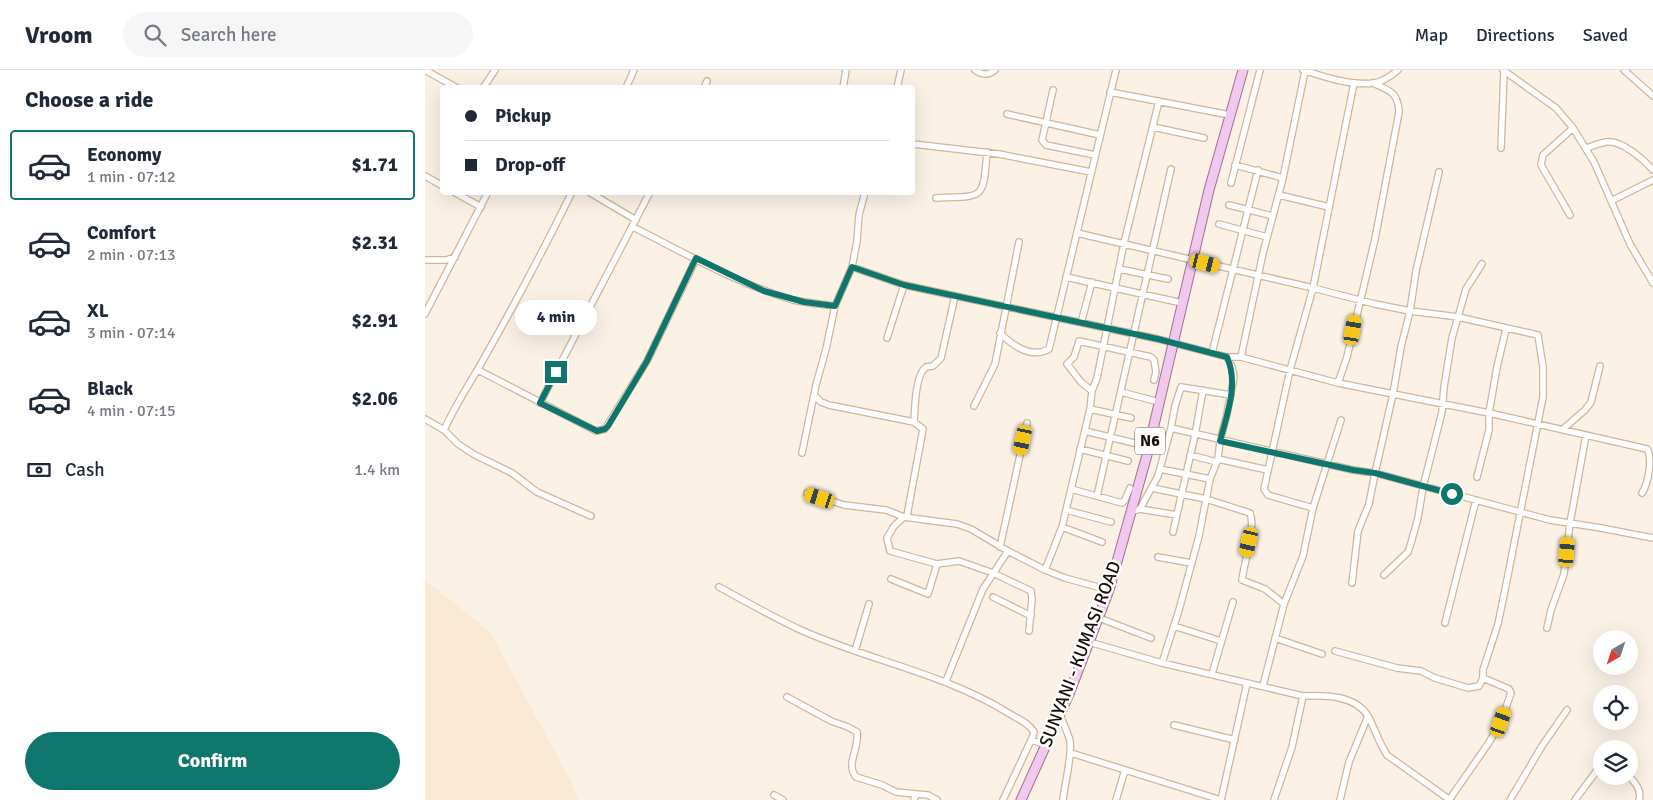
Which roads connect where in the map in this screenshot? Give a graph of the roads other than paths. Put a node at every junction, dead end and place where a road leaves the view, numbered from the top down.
1 (425, 70) edge
2 (495, 70) edge
3 (634, 70) edge
4 (845, 70) edge
5 (901, 70) edge
6 (975, 70) edge
7 (995, 70) edge
8 (1116, 70) edge
9 (1243, 70) edge
10 (1260, 70) edge
11 (1303, 70) edge
12 (1398, 70) edge
13 (1624, 70) edge
14 (1504, 71) edge
15 (707, 81) dead end
16 (1355, 82) junction
17 (1373, 83) junction
18 (452, 85) edge
19 (485, 85) edge
20 (626, 85) edge
21 (705, 85) edge
22 (843, 85) edge
23 (898, 85) edge
24 (1053, 90) dead end
25 (1110, 92) junction
26 (1653, 96) edge
27 (1159, 101) junction
28 (1007, 114) dead end
29 (1230, 115) junction
30 (1047, 123) junction
31 (1153, 127) junction
32 (1573, 128) junction
33 (1100, 135) junction
34 (1204, 138) dead end
35 (915, 144) edge
36 (1501, 148) dead end
37 (1586, 148) junction
38 (987, 152) junction
39 (1095, 155) junction
40 (1235, 165) junction
41 (1171, 169) dead end
42 (1258, 170) junction
43 (1653, 170) edge
44 (1091, 172) junction
45 (1439, 172) dead end
46 (425, 176) edge
47 (1283, 178) junction
48 (1653, 180) edge
49 (1231, 183) dead end
50 (440, 184) edge
51 (459, 195) edge
52 (487, 195) edge
53 (570, 195) edge
54 (594, 195) edge
55 (649, 195) edge
56 (864, 195) edge
57 (1279, 195) junction
58 (936, 198) dead end
59 (1611, 201) junction
60 (1229, 205) dead end
61 (481, 207) junction
62 (1329, 207) junction
63 (1247, 211) junction
64 (1571, 215) dead end
65 (1273, 216) junction
66 (636, 220) junction
67 (1219, 224) dead end
68 (633, 227) junction
69 (1242, 230) junction
70 (1077, 233) junction
71 (1267, 237) junction
72 (1019, 242) dead end
73 (1124, 243) junction
74 (1153, 250) junction
75 (455, 257) junction
76 (696, 258) junction
77 (425, 260) edge
78 (1192, 260) junction
79 (1482, 264) dead end
80 (852, 267) junction
81 (1119, 269) junction
82 (1232, 270) junction
83 (1147, 275) junction
84 (1258, 275) junction
85 (1066, 276) junction
86 (1168, 279) dead end
87 (1092, 282) junction
88 (1653, 283) edge
89 (904, 285) junction
90 (1115, 288) junction
91 (1313, 288) junction
92 (1143, 294) junction
93 (955, 296) junction
94 (1360, 299) junction
95 (1182, 303) junction
96 (835, 306) junction
97 (1005, 306) junction
98 (1410, 311) junction
99 (425, 314) edge
100 (1056, 317) junction
101 (1458, 317) junction
102 (1081, 323) junction
103 (1506, 328) junction
104 (1107, 329) junction
105 (1000, 332) junction
106 (1135, 334) junction
107 (887, 338) dead end
108 (1173, 342) junction
109 (1103, 347) junction
110 (1130, 353) junction
111 (1213, 353) junction
112 (1227, 357) junction
113 (1241, 357) junction
114 (1600, 366) dead end
115 (478, 370) junction
116 (1291, 370) junction
117 (1154, 380) dead end
118 (1338, 383) junction
119 (1203, 390) junction
120 (1092, 391) junction
121 (1121, 392) junction
122 (1393, 394) junction
123 (814, 395) junction
124 (1231, 395) junction
125 (1159, 402) junction
126 (540, 403) junction
127 (1443, 404) junction
128 (974, 406) dead end
129 (1090, 409) junction
130 (1489, 413) junction
131 (1116, 414) junction
132 (1131, 418) dead end
133 (425, 419) edge
134 (1341, 420) dead end
135 (914, 422) junction
136 (1027, 423) dead end
137 (1537, 424) junction
138 (1171, 428) junction
139 (1563, 429) junction
140 (444, 430) junction
141 (1085, 431) junction
142 (1195, 435) junction
143 (1586, 435) junction
144 (1110, 437) junction
145 (1220, 441) junction
146 (1134, 443) dead end
147 (1081, 449) junction
148 (802, 452) dead end
149 (1273, 452) junction
150 (1191, 455) junction
151 (1106, 456) junction
152 (1128, 461) dead end
153 (1217, 461) junction
154 (1326, 463) junction
155 (1160, 469) junction
156 (1268, 470) junction
157 (1375, 473) junction
158 (1186, 475) junction
159 (1477, 476) dead end
160 (1211, 479) junction
161 (1423, 487) junction
162 (1130, 488) dead end
163 (1152, 488) junction
164 (1071, 489) junction
165 (807, 493) dead end
166 (1642, 493) dead end
167 (1181, 495) junction
168 (1097, 496) junction
169 (1206, 499) junction
170 (1476, 500) junction
171 (1313, 508) junction
172 (1066, 510) junction
173 (1136, 510) junction
174 (1519, 513) junction
175 (591, 516) dead end
176 (905, 516) junction
177 (1177, 516) junction
178 (1111, 522) dead end
179 (1570, 524) junction
180 (1062, 528) junction
181 (1173, 532) dead end
182 (1653, 538) edge
183 (1102, 542) dead end
184 (1001, 547) junction
185 (1008, 551) junction
186 (1158, 557) dead end
187 (1191, 563) junction
188 (937, 564) junction
189 (1045, 570) junction
190 (993, 573) junction
191 (1384, 576) dead end
192 (891, 579) dead end
193 (1352, 582) dead end
194 (719, 587) dead end
195 (1109, 590) junction
196 (993, 597) dead end
197 (1233, 602) dead end
198 (869, 604) dead end
199 (1284, 604) junction
200 (1031, 616) junction
201 (1099, 618) junction
202 (1445, 623) dead end
203 (1174, 626) junction
204 (1547, 628) dead end
205 (1029, 631) dead end
206 (1151, 638) dead end
207 (1275, 638) junction
208 (1221, 641) junction
209 (1089, 642) junction
210 (855, 650) junction
211 (1335, 651) dead end
212 (1322, 654) dead end
213 (1162, 663) junction
214 (1212, 674) junction
215 (1483, 678) junction
216 (946, 681) junction
217 (1247, 683) junction
218 (1263, 686) junction
219 (1303, 696) junction
220 (787, 698) dead end
221 (1567, 710) dead end
222 (1059, 715) junction
223 (1368, 716) junction
224 (1174, 725) dead end
225 (1031, 740) junction
226 (1235, 740) junction
227 (1045, 744) junction
228 (1071, 753) junction
229 (1125, 770) junction
230 (1593, 776) edge
231 (1637, 785) edge
232 (774, 795) dead end
233 (915, 797) edge
234 (783, 800) edge
235 (937, 800) edge
236 (1003, 800) edge
237 (1021, 800) edge
238 (1063, 800) edge
239 (1116, 800) edge
240 (1221, 800) edge
241 (1274, 800) edge
242 (1340, 800) edge
243 (1449, 800) edge
244 (1511, 800) edge
245 (1575, 800) edge
246 (1639, 800) edge

1 - 18 street
2 - 19 street
3 - 20 street
4 - 22 street
5 - 23 street
6 - 7 street
8 - 25 street
9 - 29 main road, SUNYANI - KUMASI ROAD / N6
10 - 40 street
11 - 16 street
11 - 47 street
12 - 17 street
13 - 26 street
14 - 32 street
14 - 36 street
15 - 21 street
16 - 17 street
16 - 62 street
17 - 94 street
24 - 30 street
25 - 27 street
25 - 33 street
27 - 29 street
27 - 31 street
28 - 30 street
29 - 78 main road, SUNYANI - KUMASI ROAD / N6
30 - 33 street
30 - 39 street
31 - 34 street
31 - 73 street
32 - 37 street
32 - 64 street
33 - 39 street
35 - 38 street
37 - 43 street
37 - 59 street
38 - 44 street
38 - 58 street
39 - 44 street
40 - 42 street
40 - 49 street
41 - 74 street
42 - 47 street
42 - 63 street
44 - 70 street
45 - 98 street
46 - 50 street
47 - 57 street
48 - 59 street
51 - 61 street
52 - 61 street
53 - 115 street
54 - 66 street
55 - 66 street
56 - 80 street
57 - 62 street
57 - 65 street
59 - 88 street
60 - 63 street
61 - 75 street
62 - 91 street
63 - 65 street
63 - 69 street
65 - 71 street
66 - 68 street
67 - 69 street
68 - 76 street
68 - 126 street
69 - 71 street
69 - 82 street
70 - 73 street
70 - 85 street
71 - 84 street
72 - 97 street
73 - 74 street
73 - 81 street
74 - 78 street
74 - 83 street
75 - 77 street
75 - 99 street
76 - 96 street
76 - 126 street
78 - 82 street
78 - 95 main road, SUNYANI - KUMASI ROAD / N6
79 - 101 street
80 - 89 street
80 - 96 street
81 - 83 street
81 - 90 street
82 - 84 street
82 - 111 street
83 - 86 street
83 - 92 street
84 - 91 street
84 - 113 street
85 - 87 street
85 - 100 street
87 - 90 street
87 - 102 street
89 - 93 street
89 - 107 street
90 - 92 street
90 - 104 street
91 - 94 street
91 - 116 street
92 - 95 street
92 - 106 street
93 - 97 street
93 - 135 street
94 - 98 street
94 - 118 street
95 - 108 main road, SUNYANI - KUMASI ROAD / N6
96 - 123 street
97 - 100 street
97 - 105 street
98 - 101 street
98 - 122 street
100 - 102 street
100 - 105 street
101 - 103 street
101 - 127 street
102 - 104 street
103 - 130 street
103 - 137 street
104 - 106 street
104 - 109 street
105 - 128 street
106 - 108 street
106 - 110 street
108 - 111 street
108 - 125 main road, SUNYANI - KUMASI ROAD / N6
109 - 110 street
109 - 120 street
109 - 120 street
110 - 117 street
110 - 121 street
111 - 112 street
112 - 113 street
112 - 124 street
113 - 116 street
114 - 139 street
115 - 126 street
115 - 140 street
116 - 118 street
116 - 149 street
118 - 122 street
119 - 124 street
119 - 138 street
119 - 142 street
120 - 129 street
121 - 125 street
121 - 131 street
122 - 127 street
122 - 157 street
123 - 135 street
123 - 148 street
124 - 145 street
125 - 173 main road, SUNYANI - KUMASI ROAD / N6
127 - 130 street
127 - 161 street
129 - 131 street
129 - 141 street
130 - 137 street
130 - 159 street
131 - 132 street
131 - 144 street
133 - 140 street
134 - 154 street
135 - 176 street
136 - 184 street
137 - 139 street
137 - 174 street
138 - 142 street
138 - 155 street
139 - 143 street
140 - 175 street
141 - 144 street
141 - 147 street
142 - 145 street
142 - 150 street
143 - 166 street
143 - 179 street
144 - 146 street
144 - 151 street
145 - 149 street
145 - 153 street
147 - 151 street
147 - 164 street
149 - 154 street
149 - 156 street
150 - 153 street
150 - 158 street
151 - 152 street
151 - 168 street
153 - 156 street
153 - 160 street
154 - 157 street
154 - 171 street
155 - 158 street
155 - 163 street
156 - 171 street
157 - 161 street
157 - 193 street
158 - 160 street
158 - 167 street
160 - 169 street
161 - 170 street
161 - 191 street
162 - 168 street
163 - 167 street
163 - 173 street
164 - 168 street
164 - 172 street
165 - 176 street
167 - 169 street
167 - 177 street
169 - 187 street
169 - 199 street
170 - 174 street
170 - 202 street
171 - 199 street
172 - 178 street
172 - 180 street
173 - 177 street
173 - 195 main road, SUNYANI - KUMASI ROAD / N6
174 - 179 street
174 - 215 street
176 - 184 street
176 - 188 street
177 - 181 street
179 - 182 street
179 - 204 street
180 - 183 street
180 - 189 street
184 - 185 street
185 - 189 street
185 - 190 street
186 - 187 street
187 - 203 street
188 - 190 street
188 - 192 street
189 - 195 street
190 - 200 street
190 - 216 street
194 - 210 street
195 - 201 main road, SUNYANI - KUMASI ROAD / N6
196 - 200 street
197 - 208 street
198 - 210 street
199 - 207 street
200 - 205 street
201 - 206 street
201 - 209 main road, SUNYANI - KUMASI ROAD / N6
203 - 208 street
203 - 213 street
207 - 212 street
207 - 218 street
208 - 214 street
209 - 213 street
209 - 222 main road, SUNYANI - KUMASI ROAD / N6
210 - 216 street
211 - 215 street
213 - 214 street
214 - 217 street
215 - 243 street
216 - 225 street
217 - 218 street
217 - 226 street
218 - 219 street
219 - 223 street
219 - 241 street
220 - 233 street
221 - 244 street
222 - 227 main road, SUNYANI - KUMASI ROAD / N6
222 - 228 street
223 - 242 street
223 - 243 street
224 - 226 street
225 - 227 street
225 - 236 street
226 - 240 street
227 - 237 main road, SUNYANI - KUMASI ROAD / N6
228 - 229 street
228 - 238 street
229 - 239 street
229 - 240 street
230 - 245 street
231 - 246 street
232 - 234 street
233 - 235 street

